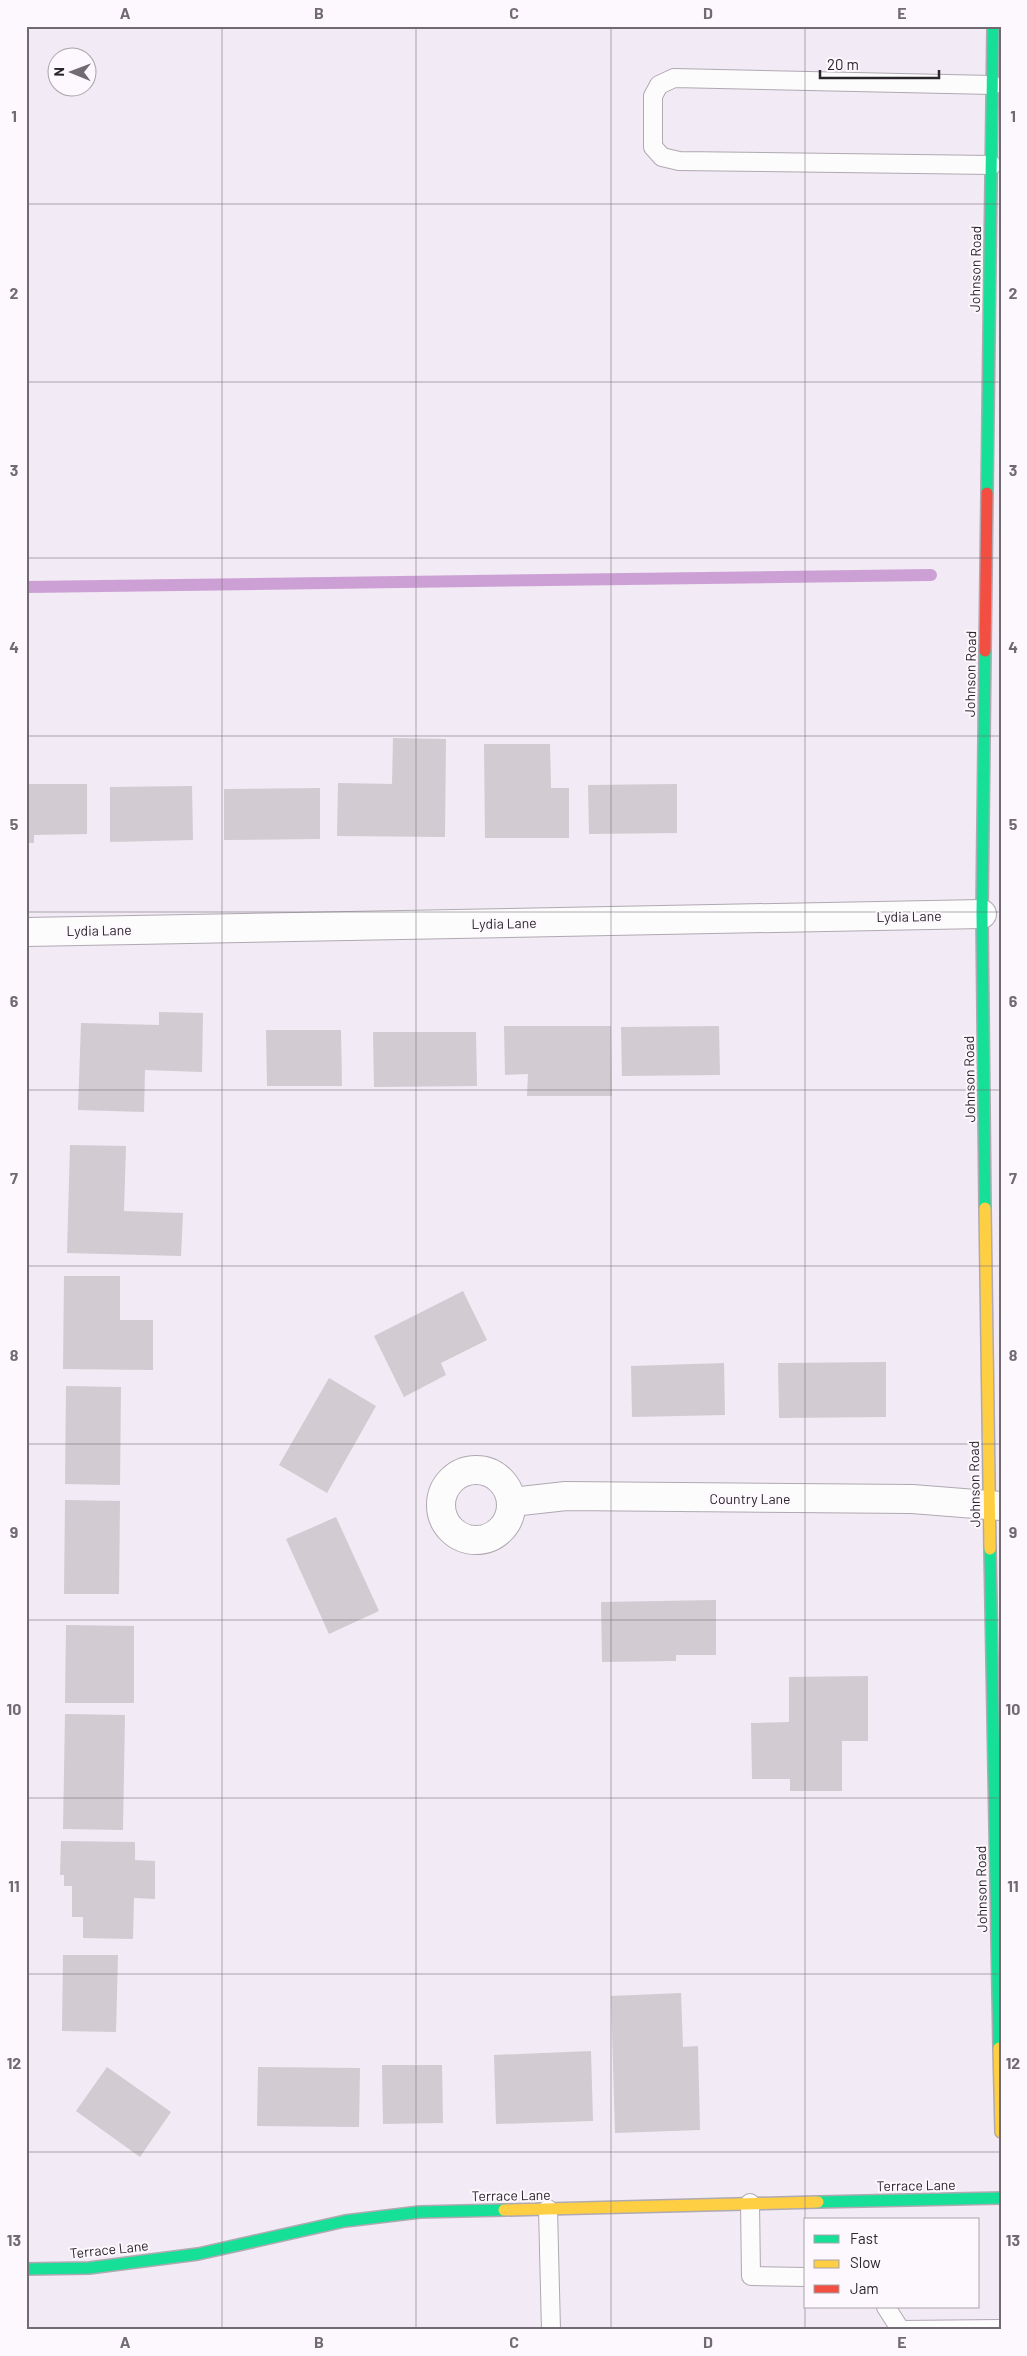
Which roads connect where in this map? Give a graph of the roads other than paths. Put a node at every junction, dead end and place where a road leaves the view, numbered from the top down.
1 (993, 26) edge
2 (992, 85) junction
3 (997, 123) edge
4 (992, 165) junction
5 (994, 459) edge
6 (982, 914) junction
7 (26, 932) edge
8 (512, 1502) dead end
9 (995, 1505) edge
10 (1001, 2132) edge
11 (1001, 2198) edge
12 (750, 2204) junction
13 (548, 2209) junction
14 (26, 2269) edge
15 (804, 2276) edge
16 (887, 2308) edge
17 (900, 2329) edge
18 (1001, 2329) edge
19 (551, 2330) edge

1 - 2 street, Johnson Road
2 - 3 street, Johnson Road
2 - 4 lane
3 - 4 street, Johnson Road
4 - 5 street, Johnson Road
5 - 6 street, Johnson Road
6 - 7 street, Lydia Lane
6 - 9 street, Johnson Road
8 - 9 street, Country Lane
9 - 10 street, Johnson Road
11 - 12 street, Terrace Lane
12 - 13 street, Terrace Lane
12 - 15 lane
13 - 14 street, Terrace Lane
13 - 19 lane
16 - 17 lane
17 - 18 lane

